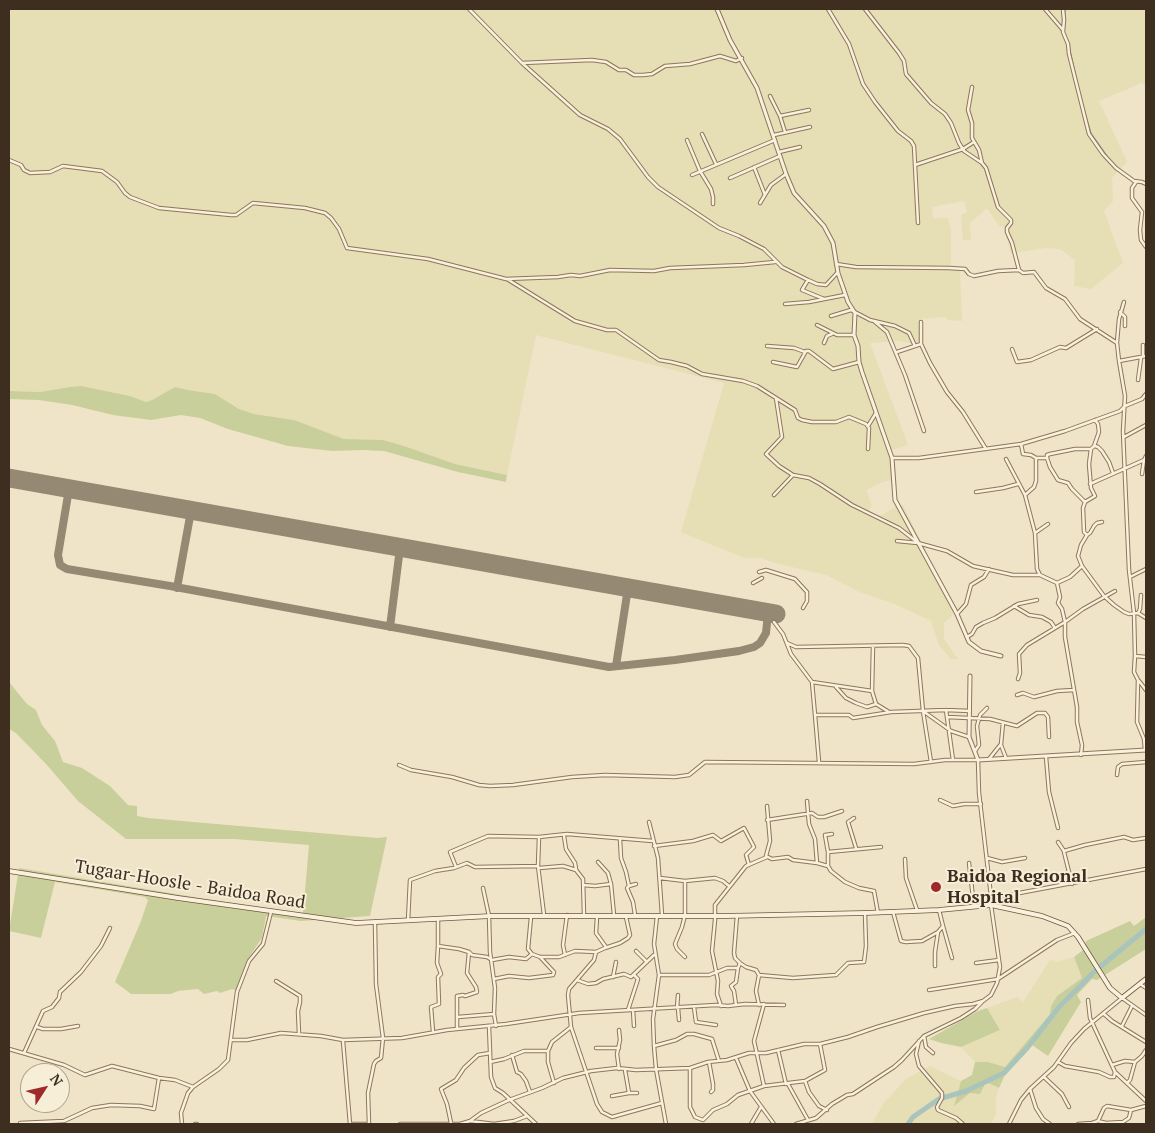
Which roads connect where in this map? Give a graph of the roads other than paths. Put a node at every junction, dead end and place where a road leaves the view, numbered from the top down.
1 (469, 9) edge
2 (717, 9) edge
3 (828, 9) edge
4 (865, 9) edge
5 (1045, 9) edge
6 (1063, 9) edge
7 (1064, 30) junction
8 (742, 58) junction
9 (522, 63) junction
10 (972, 87) dead end
11 (770, 96) dead end
12 (809, 110) dead end
13 (780, 116) junction
14 (810, 127) dead end
15 (785, 132) junction
16 (702, 134) dead end
17 (774, 138) junction
18 (687, 140) dead end
19 (974, 142) junction
20 (800, 147) dead end
21 (963, 149) junction
22 (780, 154) junction
23 (9, 160) edge
24 (716, 164) dead end
25 (982, 164) junction
26 (915, 165) junction
27 (754, 168) junction
28 (700, 172) junction
29 (786, 174) junction
30 (692, 175) dead end
31 (730, 178) dead end
32 (1136, 182) junction
33 (1146, 184) edge
34 (765, 195) junction
35 (760, 203) dead end
36 (714, 204) dead end
37 (918, 223) dead end
38 (1146, 247) edge
39 (775, 262) junction
40 (836, 264) junction
41 (1019, 270) junction
42 (838, 273) junction
43 (506, 279) junction
44 (808, 280) junction
45 (845, 295) junction
46 (825, 299) junction
47 (1124, 302) dead end
48 (785, 304) dead end
49 (1120, 312) junction
50 (855, 313) junction
51 (831, 316) dead end
52 (875, 322) junction
53 (921, 322) dead end
54 (817, 325) dead end
55 (1125, 326) dead end
56 (1097, 329) junction
57 (832, 334) junction
58 (854, 335) junction
59 (824, 343) dead end
60 (1117, 343) junction
61 (921, 344) junction
62 (1143, 345) dead end
63 (767, 346) dead end
64 (915, 346) junction
65 (1012, 349) dead end
66 (805, 352) junction
67 (896, 352) junction
68 (1143, 357) edge
69 (1119, 361) junction
70 (773, 362) dead end
71 (859, 362) junction
72 (1138, 380) dead end
73 (1146, 394) edge
74 (776, 398) junction
75 (1125, 406) junction
76 (876, 412) junction
77 (1095, 420) junction
78 (1146, 425) edge
79 (868, 426) junction
80 (924, 431) dead end
81 (1124, 437) junction
82 (1021, 444) junction
83 (1094, 446) junction
84 (868, 449) dead end
85 (986, 449) junction
86 (1091, 449) junction
87 (767, 456) dead end
88 (1146, 456) edge
89 (892, 458) junction
90 (1036, 458) junction
91 (1047, 458) junction
92 (1006, 460) dead end
93 (1144, 460) junction
94 (1125, 467) junction
95 (787, 471) junction
96 (1113, 473) junction
97 (794, 474) junction
98 (1142, 474) dead end
99 (1018, 484) junction
100 (1090, 484) junction
101 (976, 492) dead end
102 (774, 495) dead end
103 (1025, 495) junction
104 (1085, 502) junction
105 (1102, 522) dead end
106 (1048, 524) dead end
107 (1035, 533) junction
108 (1087, 535) junction
109 (896, 541) dead end
110 (918, 543) junction
111 (1082, 566) junction
112 (989, 569) junction
113 (1146, 569) edge
114 (759, 572) dead end
115 (1040, 575) junction
116 (1130, 577) junction
117 (762, 578) dead end
118 (753, 583) dead end
119 (1057, 583) junction
120 (1115, 591) dead end
121 (1141, 595) dead end
122 (1104, 596) junction
123 (1037, 600) dead end
124 (1014, 606) junction
125 (803, 608) dead end
126 (1134, 613) junction
127 (1138, 613) junction
128 (957, 614) junction
129 (1146, 618) edge
130 (774, 622) dead end
131 (1065, 622) junction
132 (1055, 628) junction
133 (967, 637) junction
134 (786, 643) junction
135 (873, 646) junction
136 (1001, 656) dead end
137 (1135, 656) junction
138 (1146, 657) edge
139 (970, 676) dead end
140 (1018, 679) dead end
141 (1138, 680) junction
142 (812, 682) junction
143 (835, 686) junction
144 (1074, 690) junction
145 (1146, 690) edge
146 (872, 691) junction
147 (1017, 694) dead end
148 (876, 704) junction
149 (987, 708) dead end
150 (946, 710) junction
151 (923, 711) junction
152 (970, 711) junction
153 (891, 712) junction
154 (815, 715) junction
155 (947, 717) junction
156 (970, 717) junction
157 (979, 719) junction
158 (1003, 723) junction
159 (949, 730) junction
160 (1049, 737) dead end
161 (969, 738) junction
162 (1001, 744) junction
163 (1082, 749) junction
164 (1146, 750) edge
165 (975, 751) junction
166 (1081, 754) junction
167 (1092, 754) junction
168 (1046, 755) junction
169 (1006, 758) junction
170 (989, 759) junction
171 (953, 760) junction
172 (978, 760) junction
173 (819, 762) junction
174 (931, 762) junction
175 (1146, 762) edge
176 (399, 765) dead end
177 (1117, 775) dead end
178 (940, 800) dead end
179 (807, 801) dead end
180 (981, 804) junction
181 (767, 806) dead end
182 (842, 811) dead end
183 (808, 813) junction
184 (854, 818) dead end
185 (767, 820) junction
186 (649, 822) dead end
187 (1058, 828) dead end
188 (832, 834) dead end
189 (539, 836) junction
190 (564, 836) junction
191 (1146, 838) edge
192 (620, 839) junction
193 (653, 841) junction
194 (1058, 842) dead end
195 (654, 846) junction
196 (881, 847) dead end
197 (856, 848) junction
198 (1064, 851) junction
199 (828, 852) junction
200 (767, 857) junction
201 (987, 858) junction
202 (1026, 858) dead end
203 (905, 859) dead end
204 (598, 862) dead end
205 (969, 862) dead end
206 (817, 863) junction
207 (749, 865) junction
208 (828, 866) junction
209 (456, 867) junction
210 (538, 867) junction
211 (1146, 869) edge
212 (576, 870) junction
213 (9, 871) edge
214 (660, 878) junction
215 (685, 881) junction
216 (611, 884) junction
217 (636, 884) dead end
218 (1072, 884) junction
219 (583, 885) junction
220 (629, 886) junction
221 (729, 886) junction
222 (483, 888) dead end
223 (991, 905) junction
224 (974, 906) junction
225 (939, 910) junction
226 (917, 911) junction
227 (270, 912) junction
228 (878, 912) junction
229 (893, 912) junction
230 (865, 913) junction
231 (532, 915) junction
232 (544, 915) junction
233 (567, 915) junction
234 (584, 915) junction
235 (597, 915) junction
236 (614, 915) junction
237 (626, 915) junction
238 (635, 915) junction
239 (660, 915) junction
240 (685, 915) junction
241 (737, 915) junction
242 (490, 916) junction
243 (715, 916) junction
244 (438, 919) junction
245 (408, 921) junction
246 (376, 923) junction
247 (943, 926) junction
248 (110, 928) dead end
249 (938, 932) junction
250 (1075, 933) junction
251 (438, 946) junction
252 (606, 947) junction
253 (636, 951) dead end
254 (469, 952) junction
255 (596, 952) junction
256 (532, 954) junction
257 (565, 955) junction
258 (654, 955) junction
259 (540, 957) junction
260 (685, 957) dead end
261 (952, 958) dead end
262 (492, 960) junction
263 (1000, 960) junction
264 (616, 962) dead end
265 (647, 962) junction
266 (976, 963) dead end
267 (740, 964) junction
268 (935, 966) dead end
269 (738, 968) junction
270 (715, 972) junction
271 (634, 975) junction
272 (659, 975) junction
273 (759, 975) junction
274 (613, 977) junction
275 (494, 979) junction
276 (998, 979) junction
277 (1146, 979) edge
278 (577, 980) junction
279 (276, 981) dead end
280 (1140, 984) junction
281 (1146, 987) edge
282 (928, 990) dead end
283 (678, 995) dead end
284 (1122, 998) junction
285 (1088, 1000) dead end
286 (983, 1001) junction
287 (764, 1004) junction
288 (784, 1004) dead end
289 (736, 1005) junction
290 (759, 1005) junction
291 (721, 1006) junction
292 (1132, 1006) junction
293 (694, 1007) junction
294 (678, 1008) junction
295 (656, 1009) junction
296 (628, 1010) junction
297 (633, 1010) junction
298 (494, 1014) junction
299 (1104, 1014) junction
300 (570, 1015) junction
301 (1146, 1015) edge
302 (458, 1017) junction
303 (679, 1020) dead end
304 (1092, 1023) junction
305 (716, 1025) dead end
306 (78, 1026) dead end
307 (489, 1026) junction
308 (496, 1026) junction
309 (634, 1026) dead end
310 (1122, 1026) junction
311 (37, 1027) junction
312 (571, 1027) junction
313 (457, 1029) junction
314 (619, 1030) dead end
315 (433, 1032) junction
316 (299, 1034) junction
317 (924, 1036) junction
318 (383, 1038) junction
319 (231, 1040) junction
320 (343, 1040) junction
321 (919, 1040) junction
322 (1146, 1042) edge
323 (820, 1044) junction
324 (654, 1046) junction
325 (596, 1048) dead end
326 (619, 1048) junction
327 (9, 1049) edge
328 (778, 1050) junction
329 (1146, 1050) edge
330 (548, 1051) junction
331 (756, 1052) junction
332 (24, 1053) junction
333 (490, 1053) junction
334 (933, 1053) dead end
335 (512, 1055) junction
336 (736, 1058) junction
337 (720, 1061) junction
338 (490, 1062) junction
339 (709, 1062) junction
340 (1058, 1062) junction
341 (1136, 1062) junction
342 (1112, 1066) junction
343 (690, 1068) junction
344 (619, 1069) junction
345 (656, 1069) junction
346 (625, 1070) junction
347 (586, 1072) junction
348 (1115, 1072) junction
349 (1044, 1077) junction
350 (159, 1078) junction
351 (805, 1081) junction
352 (554, 1083) junction
353 (1127, 1083) junction
354 (787, 1084) junction
355 (764, 1086) junction
356 (193, 1087) junction
357 (1030, 1089) junction
358 (750, 1091) junction
359 (530, 1092) junction
360 (711, 1092) dead end
361 (629, 1093) junction
362 (638, 1094) dead end
363 (612, 1096) dead end
364 (509, 1100) junction
365 (1146, 1101) edge
366 (662, 1104) junction
367 (1069, 1106) dead end
368 (1146, 1106) edge
369 (761, 1107) junction
370 (827, 1110) junction
371 (1131, 1110) junction
372 (527, 1116) junction
373 (533, 1120) junction
374 (703, 1120) junction
375 (808, 1120) junction
376 (470, 1121) junction
377 (1098, 1121) junction
378 (20, 1123) dead end
379 (182, 1124) edge
380 (350, 1124) edge
381 (369, 1124) edge
382 (400, 1124) edge
383 (425, 1124) edge
384 (451, 1124) edge
385 (460, 1124) edge
386 (529, 1124) edge
387 (536, 1124) edge
388 (666, 1124) edge
389 (707, 1124) edge
390 (751, 1124) edge
391 (774, 1124) edge
392 (796, 1124) edge
393 (963, 1124) edge
394 (1009, 1124) edge
395 (1050, 1124) edge
396 (1078, 1124) edge

1 - 9 street
2 - 8 street
3 - 26 street
4 - 21 street
5 - 7 street
6 - 7 street
7 - 32 street
8 - 9 street
8 - 17 street
9 - 39 street
10 - 19 street
11 - 13 street
12 - 13 street
13 - 15 street
14 - 15 street
15 - 17 street
16 - 24 street
17 - 22 street
17 - 28 street
18 - 28 street
19 - 21 street
19 - 25 street
20 - 22 street
21 - 25 street
21 - 26 street
22 - 27 street
22 - 29 street
23 - 43 street
25 - 41 street
26 - 37 street
27 - 31 street
27 - 34 street
28 - 30 street
28 - 36 street
29 - 34 street
29 - 40 street
32 - 33 street
32 - 38 street
34 - 35 street
39 - 43 street
39 - 44 street
40 - 41 street
40 - 42 street
41 - 56 street
42 - 44 street
42 - 45 street
43 - 74 street
44 - 46 street
45 - 46 street
45 - 50 street
46 - 48 street
47 - 49 street
49 - 55 street
49 - 60 street
50 - 51 street
50 - 52 street
50 - 58 street
52 - 64 street
52 - 67 street
53 - 61 street
54 - 57 street
56 - 60 street
56 - 65 street
57 - 58 street
57 - 59 street
58 - 71 street
60 - 69 street
61 - 64 street
61 - 85 street
62 - 68 street
63 - 66 street
64 - 67 street
66 - 70 street
66 - 71 street
67 - 80 street
68 - 69 street
68 - 72 street
69 - 75 street
71 - 76 street
73 - 75 street
74 - 79 street
74 - 95 street
75 - 77 street
75 - 81 street
76 - 79 street
76 - 89 street
77 - 82 street
77 - 83 street
78 - 81 street
79 - 84 street
81 - 94 street
82 - 85 street
82 - 90 street
83 - 86 street
83 - 96 street
85 - 89 street
86 - 91 street
86 - 100 street
87 - 97 street
88 - 93 street
89 - 110 street
90 - 91 street
90 - 103 street
91 - 104 street
92 - 99 street
93 - 94 street
93 - 98 street
94 - 96 street
94 - 116 street
95 - 97 street
95 - 110 street
96 - 100 street
97 - 102 street
99 - 101 street
99 - 103 street
100 - 104 street
103 - 107 street
104 - 108 street
105 - 108 street
106 - 107 street
107 - 115 street
108 - 111 street
109 - 110 street
110 - 112 street
110 - 128 street
111 - 119 street
111 - 122 street
112 - 115 street
112 - 128 street
113 - 116 street
114 - 125 street
115 - 119 street
116 - 126 street
117 - 118 street
119 - 131 street
120 - 122 street
121 - 127 street
122 - 126 street
122 - 131 street
123 - 124 street
124 - 132 street
124 - 133 street
126 - 127 street
126 - 137 street
127 - 129 street
128 - 133 street
130 - 134 street
131 - 132 street
131 - 144 street
132 - 140 street
133 - 136 street
134 - 135 street
134 - 142 street
135 - 146 street
135 - 151 street
137 - 138 street
137 - 141 street
139 - 152 street
141 - 145 street
141 - 164 street
142 - 143 street
142 - 154 street
143 - 146 street
143 - 148 street
144 - 147 street
144 - 163 street
146 - 148 street
148 - 153 street
149 - 157 street
150 - 151 street
150 - 152 street
150 - 155 street
151 - 153 street
151 - 159 street
151 - 174 street
152 - 156 street
153 - 154 street
154 - 173 street
155 - 156 street
155 - 159 street
156 - 157 street
156 - 161 street
157 - 158 street
157 - 165 street
158 - 160 street
158 - 162 street
159 - 161 street
159 - 171 street
161 - 165 street
162 - 169 street
162 - 170 street
163 - 166 street
163 - 167 street
164 - 167 street
165 - 172 street
166 - 167 street
166 - 168 street
168 - 169 street
168 - 187 street
169 - 170 street
170 - 172 street
171 - 172 street
171 - 174 street
172 - 180 street
173 - 174 street
173 - 176 street
175 - 177 street
178 - 180 street
179 - 183 street
180 - 201 street
181 - 185 street
182 - 183 street
183 - 185 street
183 - 206 street
184 - 197 street
185 - 200 street
186 - 193 street
188 - 199 street
189 - 190 street
189 - 209 street
189 - 210 street
190 - 192 street
190 - 212 street
191 - 198 street
192 - 193 street
192 - 220 street
193 - 195 street
194 - 198 street
195 - 207 street
195 - 214 street
196 - 197 street
197 - 199 street
198 - 218 street
199 - 208 street
200 - 206 street
200 - 207 street
201 - 202 street
201 - 218 street
203 - 226 street
204 - 216 street
205 - 224 street
206 - 208 street
207 - 221 street
208 - 228 street
209 - 210 street
209 - 245 street
210 - 212 street
210 - 232 street
211 - 218 street
212 - 219 street
213 - 227 main road, Tugaar-Hoosle - Baidoa Road
214 - 215 street
214 - 239 street
215 - 221 street
215 - 240 street
216 - 219 street
216 - 236 street
217 - 220 street
219 - 234 street
220 - 238 street
221 - 243 street
222 - 242 street
223 - 224 main road
223 - 250 main road
223 - 263 street
224 - 225 main road
225 - 226 main road
225 - 247 street
226 - 229 main road
227 - 246 main road, Tugaar-Hoosle - Baidoa Road
227 - 319 street
228 - 229 main road
228 - 230 main road
229 - 249 street
230 - 241 main road
230 - 273 street
231 - 232 main road, Tugaar-Hoosle - Baidoa Road
231 - 242 main road, Tugaar-Hoosle - Baidoa Road
231 - 256 street
232 - 233 main road, Tugaar-Hoosle - Baidoa Road
233 - 234 main road, Tugaar-Hoosle - Baidoa Road
233 - 257 street
234 - 235 main road, Tugaar-Hoosle - Baidoa Road
235 - 236 main road
235 - 252 street
236 - 237 main road
237 - 238 main road
237 - 252 street
238 - 239 main road
239 - 240 main road
239 - 258 street
240 - 243 main road
240 - 260 street
241 - 243 main road
241 - 267 street
242 - 244 main road, Tugaar-Hoosle - Baidoa Road
242 - 262 street
243 - 270 street
244 - 245 main road, Tugaar-Hoosle - Baidoa Road
244 - 251 street
245 - 246 main road, Tugaar-Hoosle - Baidoa Road
246 - 318 street
247 - 249 street
247 - 261 street
248 - 311 street
249 - 268 street
250 - 276 street
250 - 284 main road
251 - 254 street
251 - 315 street
252 - 255 street
253 - 265 street
254 - 262 street
254 - 302 street
255 - 257 street
255 - 278 street
256 - 259 street
256 - 262 street
257 - 259 street
258 - 265 street
258 - 272 street
259 - 275 street
262 - 275 street
263 - 266 street
263 - 276 street
264 - 274 street
265 - 271 street
267 - 269 street
267 - 273 street
269 - 270 street
269 - 289 street
270 - 272 street
270 - 291 street
271 - 274 street
271 - 296 street
272 - 295 street
273 - 290 street
274 - 278 street
275 - 298 street
276 - 282 street
276 - 286 street
277 - 280 main road
278 - 300 street
279 - 316 street
280 - 281 street
280 - 284 main road
283 - 294 street
284 - 292 street
284 - 299 street
285 - 304 street
286 - 317 street
286 - 323 street
287 - 288 street
287 - 290 street
287 - 331 street
289 - 290 street
289 - 291 street
291 - 293 street
292 - 301 street
292 - 310 street
293 - 294 street
293 - 305 street
294 - 295 street
294 - 303 street
295 - 297 street
295 - 324 street
296 - 297 street
296 - 300 street
297 - 309 street
298 - 302 street
298 - 308 street
299 - 304 street
299 - 310 street
300 - 308 street
300 - 312 street
302 - 313 street
304 - 340 street
304 - 342 street
306 - 311 street
307 - 308 street
307 - 313 street
307 - 333 street
310 - 322 street
311 - 332 street
312 - 330 street
312 - 347 street
313 - 315 street
314 - 326 street
315 - 318 street
316 - 319 street
316 - 320 street
317 - 321 street
317 - 334 street
318 - 320 street
318 - 381 street
319 - 356 street
320 - 380 street
321 - 370 street
321 - 393 street
323 - 328 street
323 - 351 street
324 - 337 street
324 - 345 street
325 - 326 street
326 - 344 street
327 - 332 street
328 - 331 street
328 - 354 street
329 - 341 street
330 - 335 street
330 - 352 street
331 - 336 street
331 - 355 street
332 - 350 street
333 - 338 street
333 - 384 street
335 - 338 street
335 - 359 street
336 - 337 street
336 - 358 street
337 - 339 street
338 - 364 street
339 - 343 street
339 - 360 street
340 - 348 street
340 - 349 street
341 - 342 street
341 - 353 street
342 - 348 street
343 - 345 street
343 - 374 street
344 - 346 street
344 - 347 street
345 - 346 street
345 - 366 street
346 - 361 street
347 - 352 street
347 - 366 street
348 - 353 street
349 - 357 street
349 - 367 street
350 - 356 street
350 - 378 street
351 - 354 street
351 - 370 street
352 - 359 street
353 - 365 street
354 - 355 street
354 - 375 street
355 - 358 street
356 - 379 street
357 - 394 street
357 - 395 street
358 - 369 street
358 - 374 street
359 - 364 street
361 - 362 street
361 - 363 street
364 - 372 street
364 - 376 street
366 - 388 street
368 - 371 street
369 - 390 street
369 - 391 street
370 - 375 street
371 - 377 street
371 - 377 street
372 - 373 street
372 - 376 street
373 - 386 street
373 - 387 street
374 - 389 street
375 - 392 street
376 - 385 street
377 - 396 street
380 - 381 street
382 - 383 street
383 - 384 street
384 - 385 street

